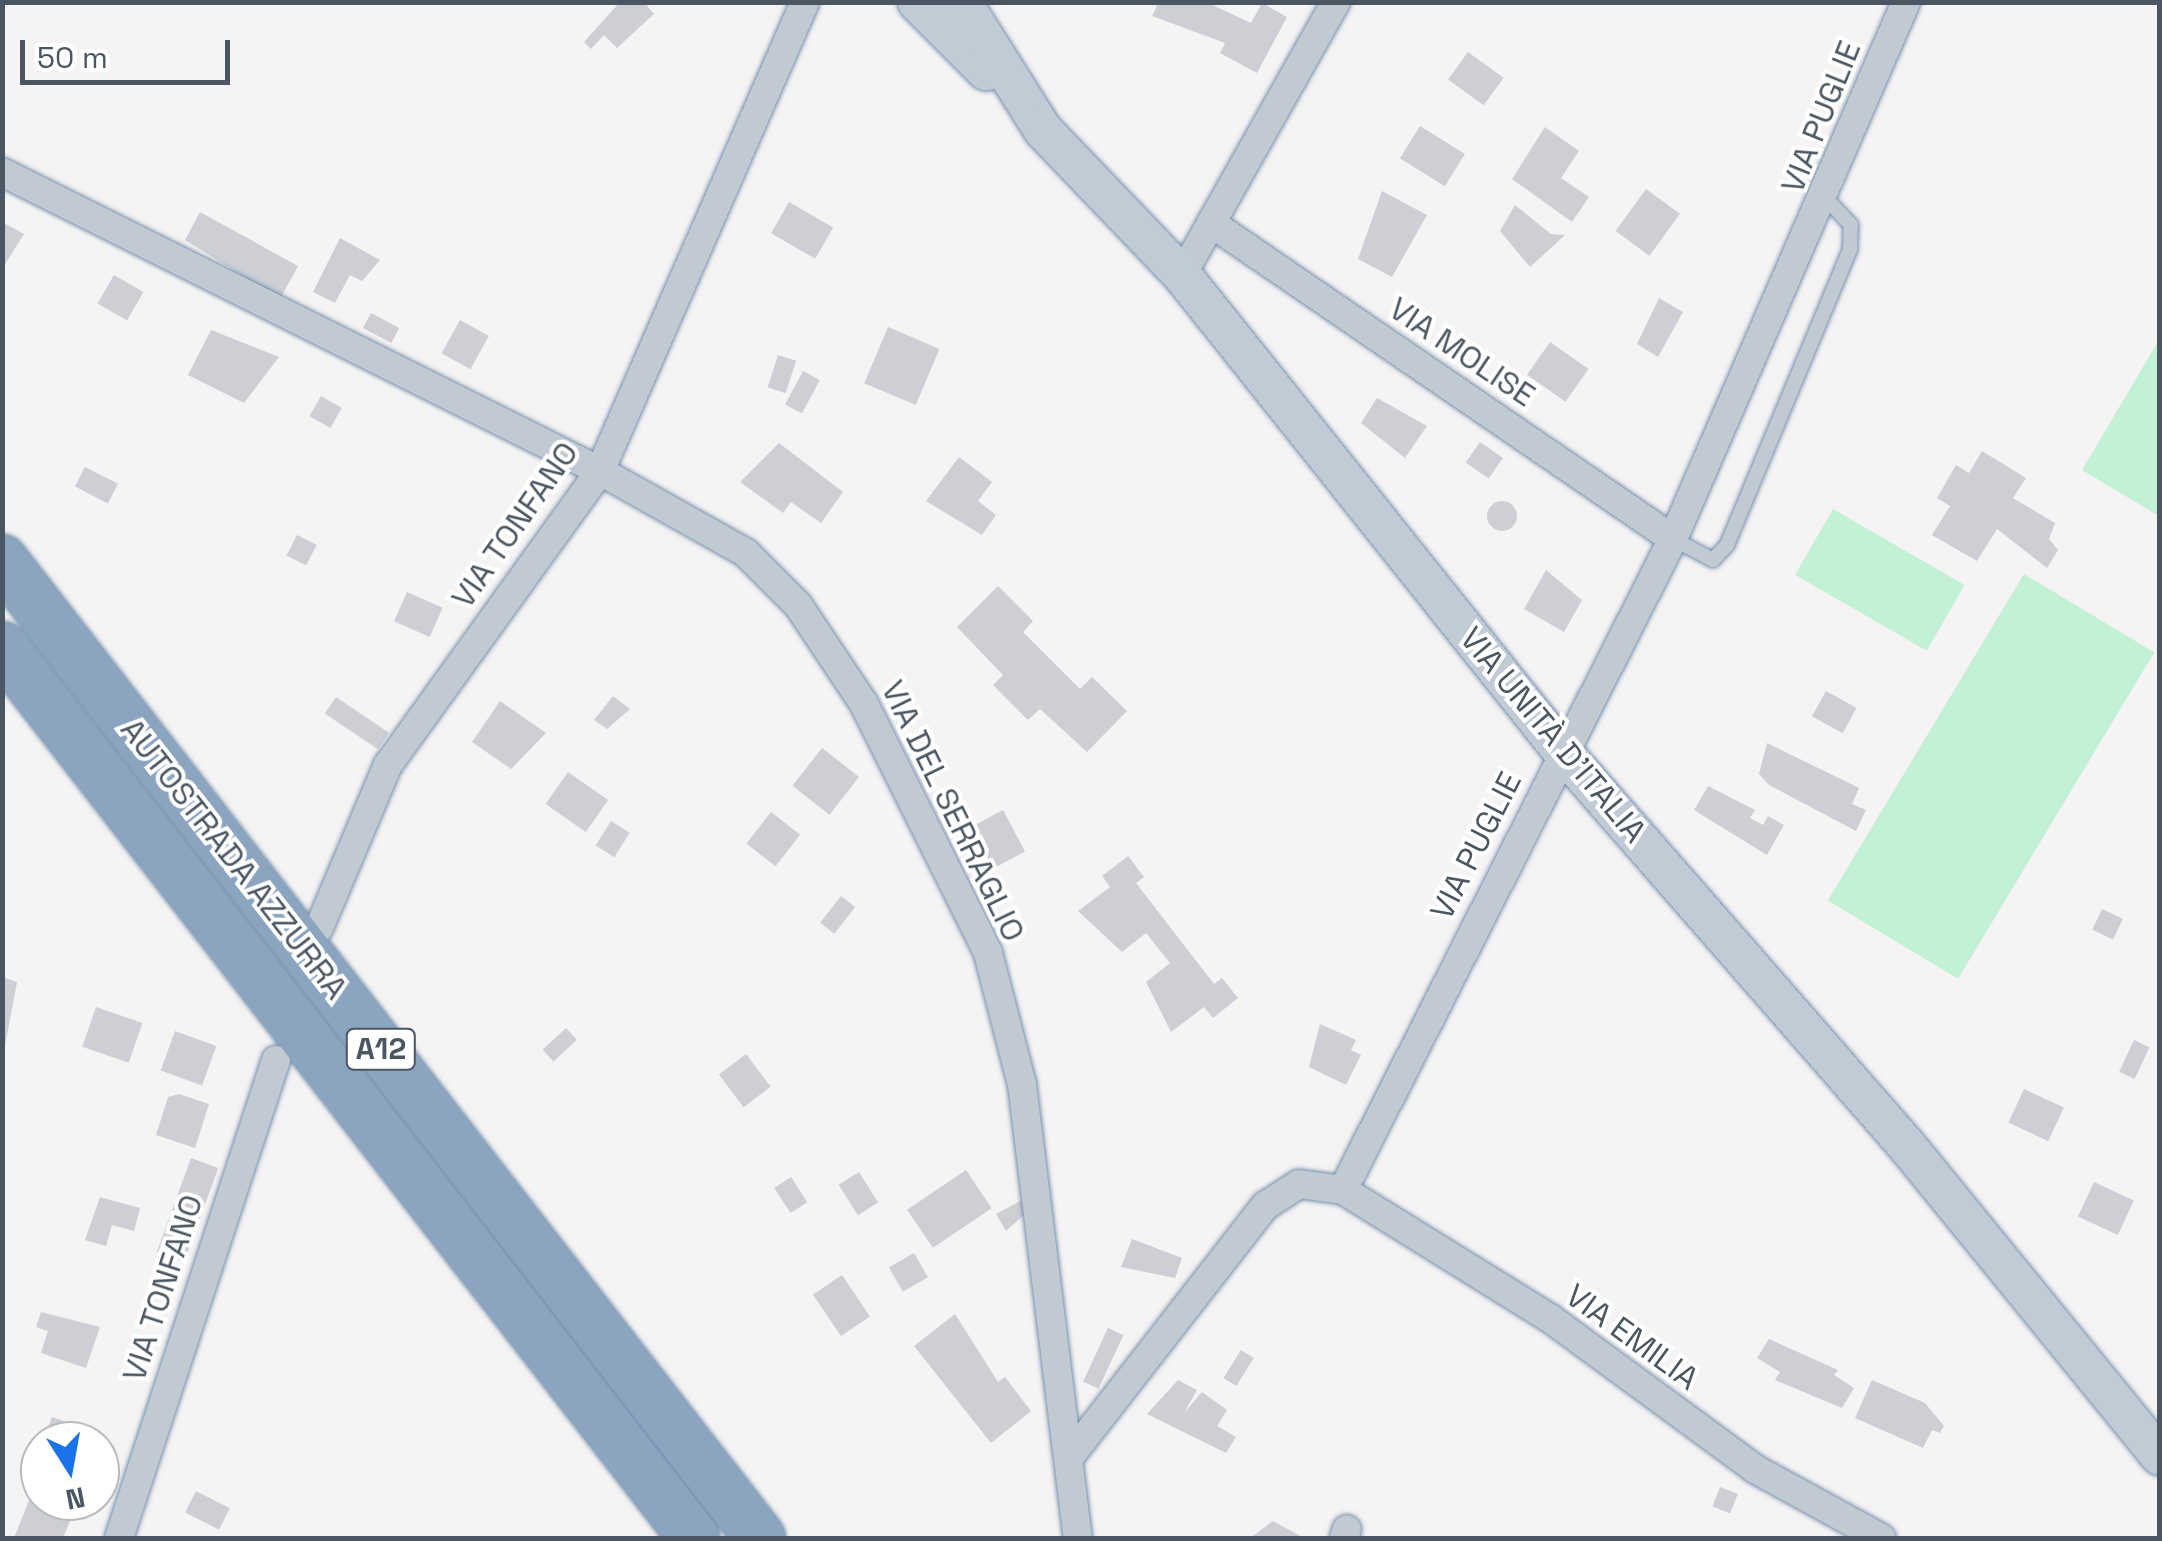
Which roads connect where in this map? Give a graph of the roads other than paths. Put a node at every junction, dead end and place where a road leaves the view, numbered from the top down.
1 (804, 2) edge
2 (825, 2) edge
3 (917, 2) edge
4 (962, 2) edge
5 (1336, 2) edge
6 (1906, 2) edge
7 (796, 38) junction
8 (1044, 130) junction
9 (2, 172) edge
10 (1827, 199) junction
11 (1211, 223) junction
12 (1182, 275) junction
13 (600, 471) junction
14 (1673, 539) junction
15 (2, 560) edge
16 (2, 647) edge
17 (1562, 751) junction
18 (319, 928) dead end
19 (276, 1060) dead end
20 (1343, 1190) junction
21 (1071, 1455) junction
22 (2160, 1456) edge
23 (118, 1538) edge
24 (694, 1538) edge
25 (760, 1538) edge
26 (1078, 1538) edge
27 (1881, 1538) edge

1 - 7 street
2 - 7 street
3 - 8 main road
4 - 8 main road, VIA UNITÀ D'ITALIA
5 - 11 street
6 - 10 street, VIA PUGLIE
7 - 13 street, VIA TONFANO
8 - 12 main road, VIA UNITÀ D'ITALIA
9 - 13 street, VIA DEL SERRAGLIO
10 - 14 street, VIA PUGLIE
10 - 14 lane
11 - 12 street
11 - 14 street, VIA MOLISE
12 - 17 main road, VIA UNITÀ D'ITALIA
13 - 18 street, VIA TONFANO
13 - 21 street, VIA DEL SERRAGLIO
14 - 17 street, VIA PUGLIE
15 - 25 highway, AUTOSTRADA AZZURRA / A12
16 - 24 highway, AUTOSTRADA AZZURRA / A12
17 - 20 street, VIA PUGLIE
17 - 22 main road, VIA UNITÀ D'ITALIA
19 - 23 street, VIA TONFANO
20 - 21 street
20 - 27 street, VIA EMILIA
21 - 26 street, VIA DEL SERRAGLIO

